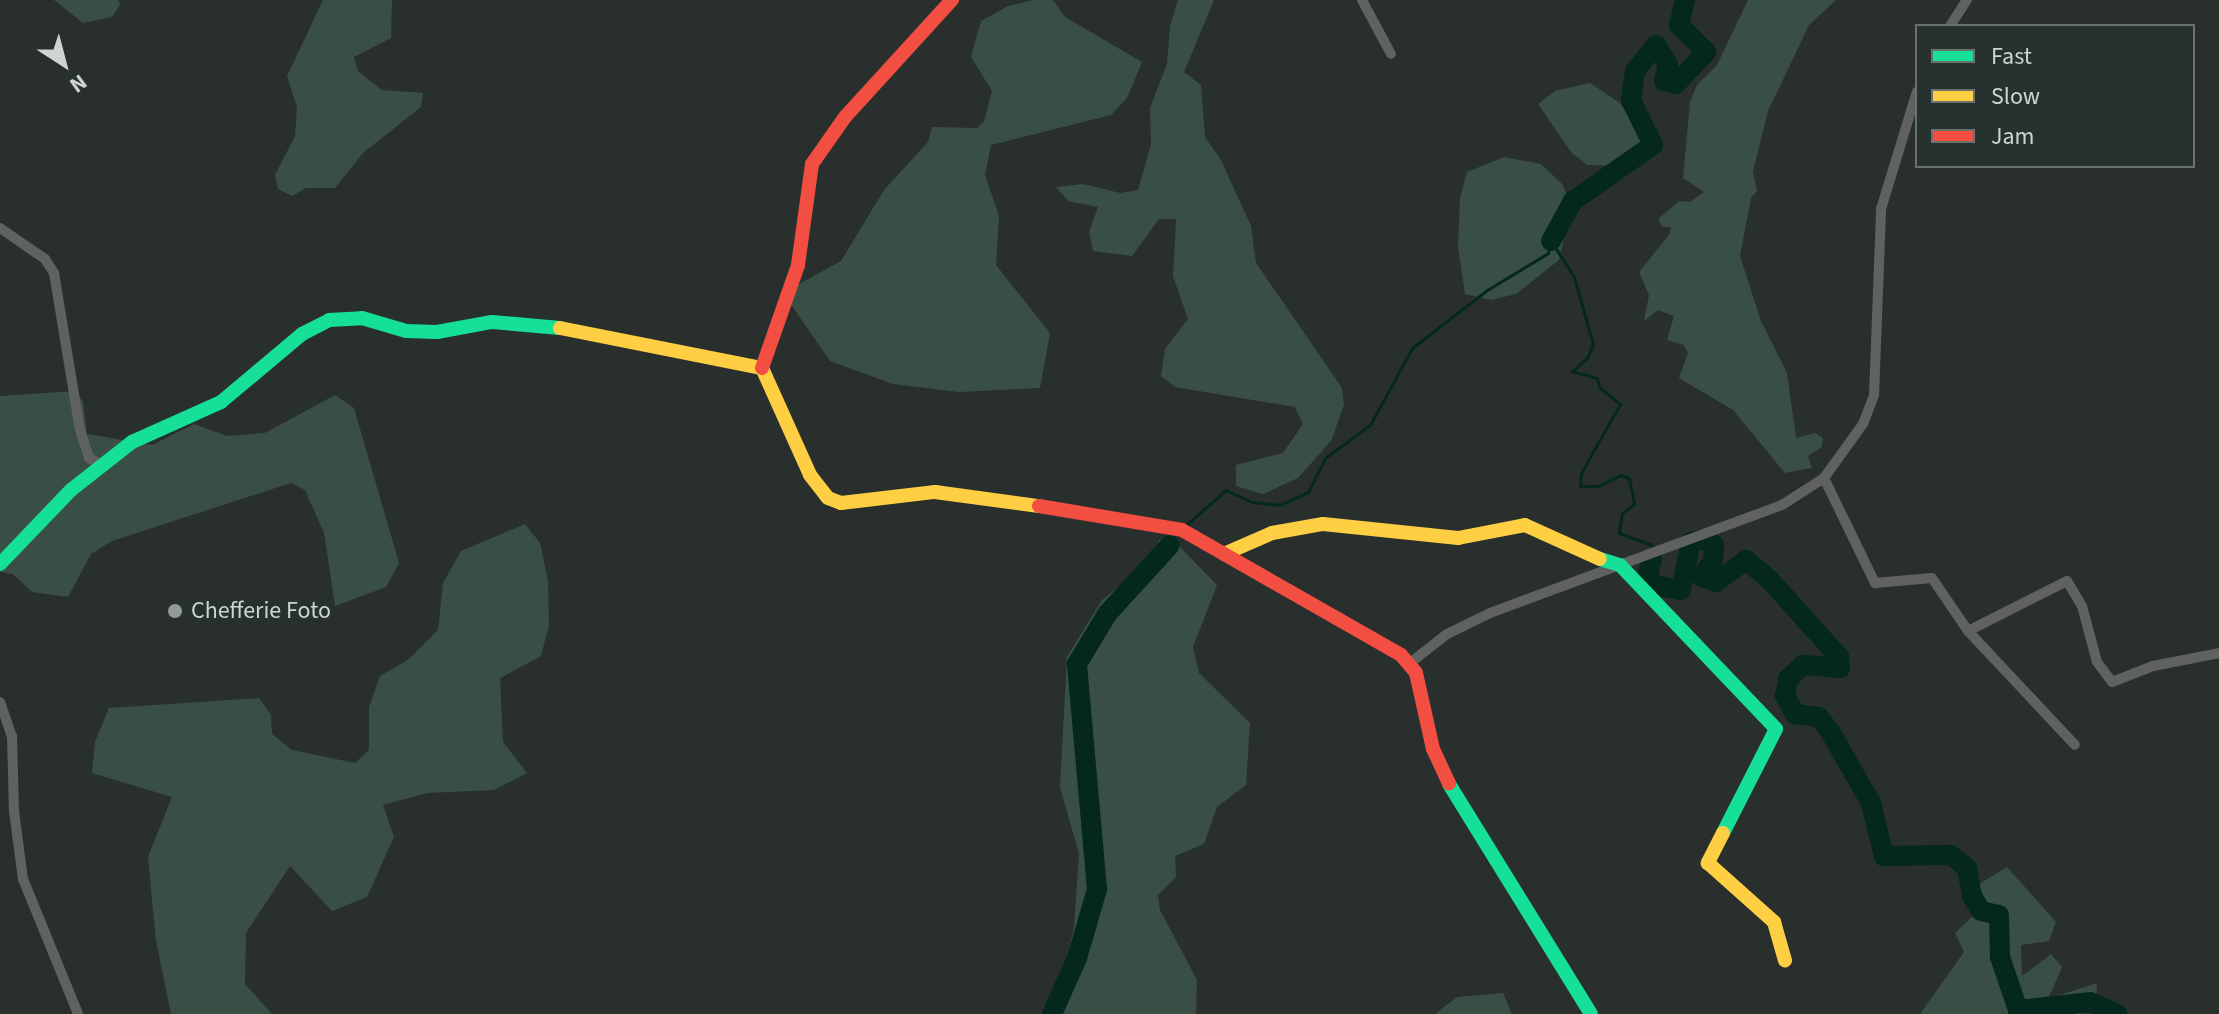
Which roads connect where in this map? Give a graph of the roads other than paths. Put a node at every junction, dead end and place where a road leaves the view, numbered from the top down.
1 (952, 0) edge
2 (1362, 0) edge
3 (1967, 0) edge
4 (1951, 24) edge
5 (1391, 54) dead end
6 (1915, 98) edge
7 (0, 228) edge
8 (762, 368) junction
9 (102, 465) junction
10 (1824, 478) junction
11 (1224, 554) junction
12 (0, 564) edge
13 (1620, 565) junction
14 (1968, 631) junction
15 (2219, 653) edge
16 (1410, 663) junction
17 (0, 702) edge
18 (2075, 745) dead end
19 (1785, 960) dead end
20 (78, 1014) edge
21 (1591, 1014) edge

1 - 8 street
2 - 5 street
3 - 4 street
6 - 10 street
7 - 9 street
8 - 9 street
8 - 11 street
9 - 12 street
10 - 13 street
10 - 14 street
11 - 13 street
11 - 16 street
13 - 16 street
13 - 19 street
14 - 15 street
14 - 18 street
16 - 21 street
17 - 20 street

